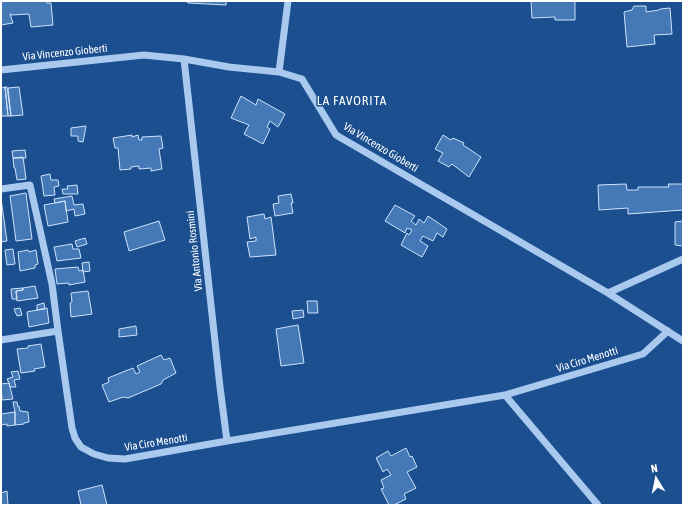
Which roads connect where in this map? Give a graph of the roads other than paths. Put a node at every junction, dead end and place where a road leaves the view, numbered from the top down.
1 (288, 1) edge
2 (184, 60) junction
3 (1, 70) edge
4 (279, 72) junction
5 (1, 189) edge
6 (683, 259) edge
7 (608, 293) junction
8 (58, 331) junction
9 (668, 332) junction
10 (1, 340) edge
11 (683, 341) edge
12 (505, 395) junction
13 (227, 441) junction
14 (598, 505) edge

1 - 4 street
2 - 3 street, Via Vincenzo Gioberti
2 - 4 street, Via Vincenzo Gioberti
2 - 13 street, Via Antonio Rosmini
4 - 7 street, Via Vincenzo Gioberti
5 - 8 street, Via Ciro Menotti
6 - 7 street
7 - 9 street, Via Vincenzo Gioberti
8 - 10 street
8 - 13 street, Via Ciro Menotti
9 - 11 street, Via Vincenzo Gioberti
9 - 12 street, Via Ciro Menotti
12 - 13 street, Via Ciro Menotti
12 - 14 street

